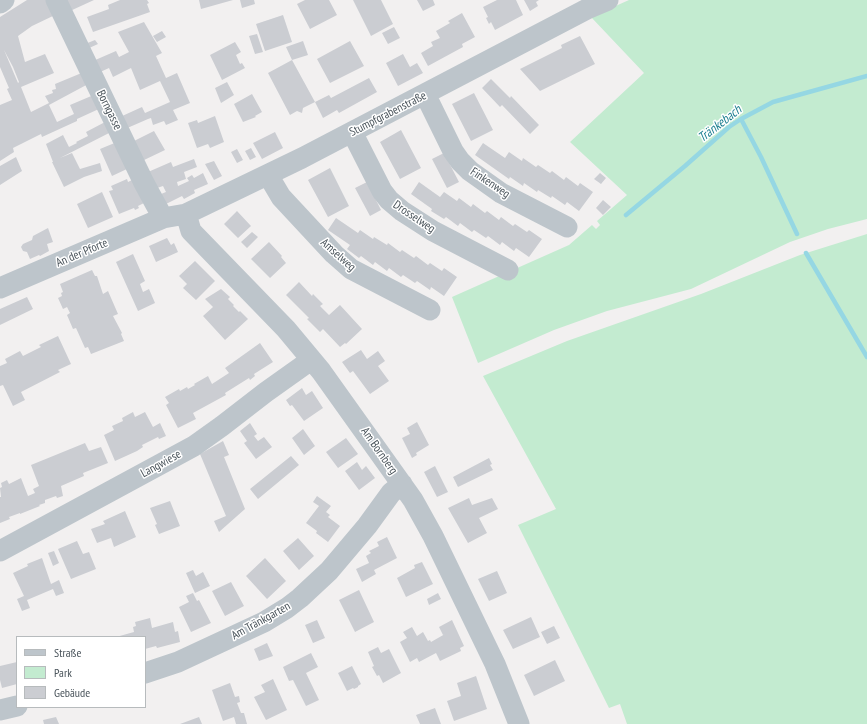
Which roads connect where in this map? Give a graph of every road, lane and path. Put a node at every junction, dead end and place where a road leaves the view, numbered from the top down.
1 (4, 0) edge
2 (56, 0) edge
3 (608, 0) edge
4 (0, 3) edge
5 (587, 4) edge
6 (425, 94) junction
7 (352, 132) junction
8 (268, 175) junction
9 (186, 214) junction
10 (163, 218) junction
11 (566, 227) dead end
12 (508, 270) dead end
13 (0, 288) edge
14 (430, 310) dead end
15 (311, 360) junction
16 (402, 484) junction
17 (0, 551) edge
18 (146, 672) edge
19 (16, 706) edge
20 (0, 710) edge
21 (519, 724) edge

1 - 4 street
2 - 10 street, Borngasse
3 - 5 street, Stumpfgrabenstraße
5 - 6 street, Stumpfgrabenstraße
6 - 7 street, Stumpfgrabenstraße
6 - 11 street, Finkenweg
7 - 8 street, Stumpfgrabenstraße
7 - 12 street, Drosselweg
8 - 9 street, Stumpfgrabenstraße
8 - 14 street, Amselweg
9 - 10 street, Stumpfgrabenstraße
9 - 15 street, Am Bornberg
10 - 13 street, An der Pforte
15 - 16 street, Am Bornberg
15 - 17 street, Langwiese
16 - 18 street, Am Tränkgarten
16 - 21 street, Am Bornberg
19 - 20 street

